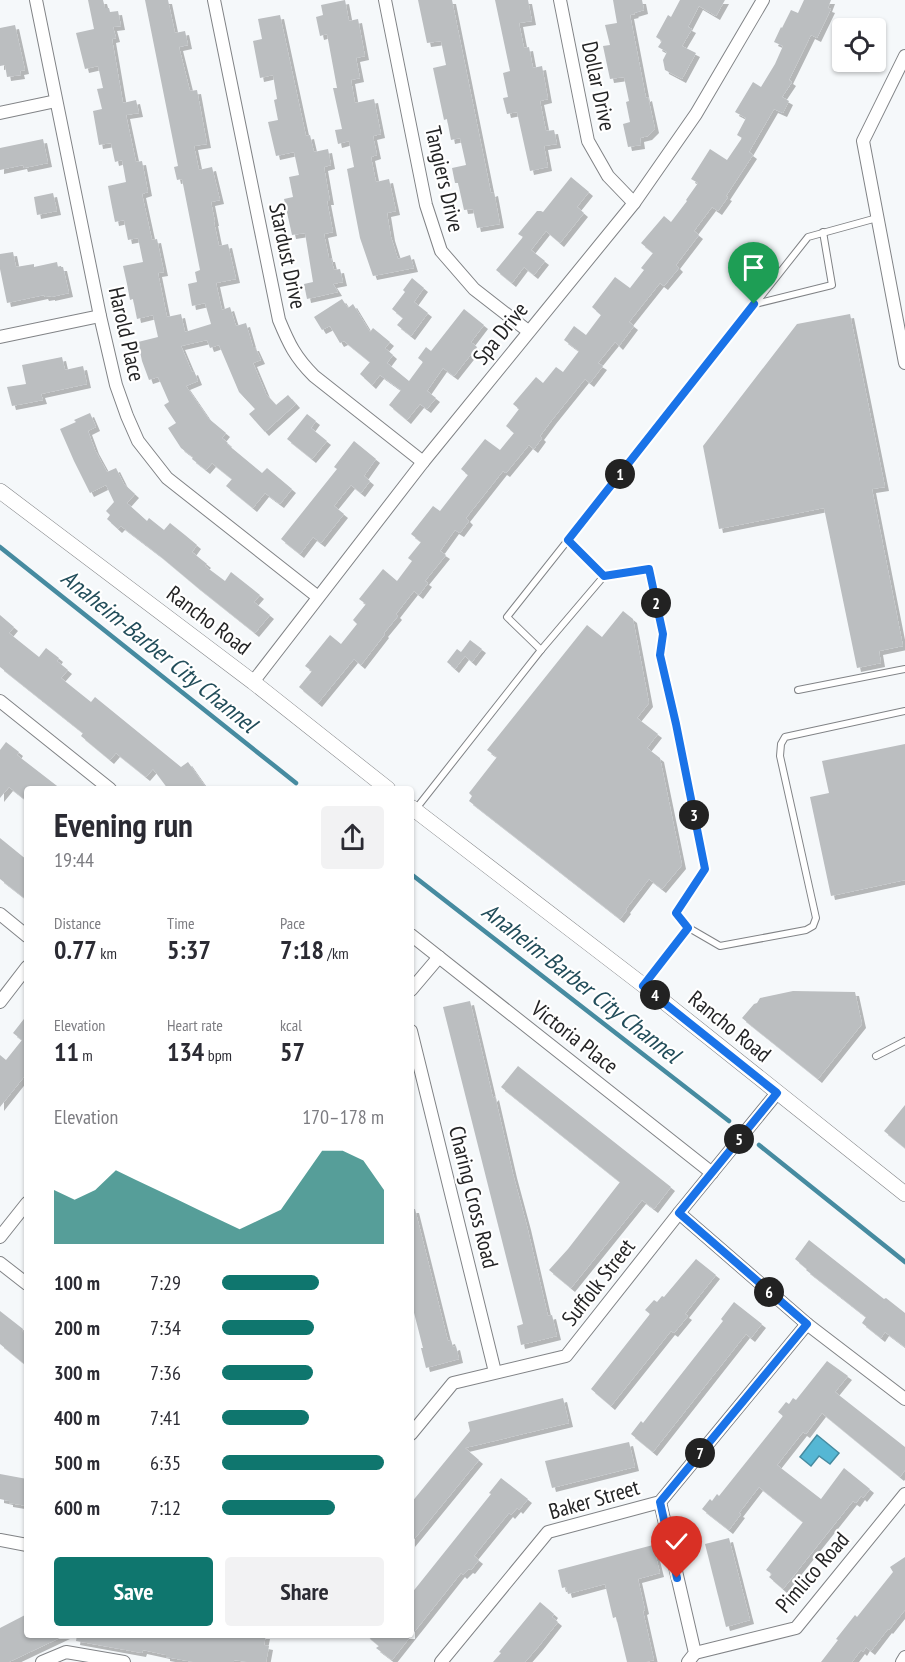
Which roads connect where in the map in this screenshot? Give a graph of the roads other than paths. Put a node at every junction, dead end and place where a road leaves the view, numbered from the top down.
1 (36, 0) edge
2 (214, 0) edge
3 (386, 0) edge
4 (560, 0) edge
5 (763, 0) edge
6 (905, 56) edge
7 (56, 101) junction
8 (0, 113) edge
9 (634, 203) junction
10 (878, 218) junction
11 (823, 232) junction
12 (754, 304) junction
13 (100, 316) junction
14 (901, 323) edge
15 (528, 331) junction
16 (0, 337) edge
17 (905, 363) edge
18 (423, 462) junction
19 (0, 491) edge
20 (568, 540) junction
21 (604, 576) junction
22 (318, 597) junction
23 (542, 650) junction
24 (905, 669) edge
25 (253, 682) junction
26 (798, 690) dead end
27 (0, 701) edge
28 (905, 711) edge
29 (106, 786) edge
30 (384, 786) edge
31 (414, 807) edge
32 (414, 809) edge
33 (0, 914) edge
34 (688, 928) junction
35 (24, 934) edge
36 (414, 937) edge
37 (439, 957) junction
38 (24, 971) edge
39 (414, 986) edge
40 (643, 986) junction
41 (0, 1002) edge
42 (905, 1041) edge
43 (414, 1043) edge
44 (876, 1056) dead end
45 (777, 1093) junction
46 (712, 1173) junction
47 (905, 1194) edge
48 (24, 1207) edge
49 (679, 1213) junction
50 (0, 1237) edge
51 (0, 1263) edge
52 (24, 1282) edge
53 (807, 1324) junction
54 (495, 1372) junction
55 (905, 1399) edge
56 (414, 1430) edge
57 (905, 1494) edge
58 (660, 1502) junction
59 (0, 1540) edge
60 (24, 1544) edge
61 (692, 1658) edge
62 (905, 1658) edge
63 (42, 1662) edge
64 (124, 1662) edge
65 (441, 1662) edge
66 (902, 1662) edge

1 - 7 street, Harold Place
2 - 18 street, Stardust Drive
3 - 15 street, Tangiers Drive
4 - 9 street, Dollar Drive
5 - 9 street, Spa Drive
6 - 10 street
7 - 8 street
7 - 13 street, Harold Place
9 - 15 street, Spa Drive
10 - 11 lane
10 - 14 street
11 - 12 lane
11 - 12 lane
12 - 20 lane
13 - 16 street
13 - 22 street, Harold Place
14 - 17 street
15 - 18 street, Spa Drive
18 - 22 street, Spa Drive
19 - 25 street, Rancho Road
20 - 21 lane
20 - 23 lane
21 - 23 lane
21 - 34 lane
22 - 25 street, Spa Drive
23 - 31 lane
24 - 26 lane
25 - 30 street, Rancho Road
27 - 29 street
28 - 34 lane
32 - 40 street, Rancho Road
33 - 35 street
34 - 40 lane
36 - 37 street, Victoria Place
37 - 39 street
37 - 46 street, Victoria Place
38 - 41 street
40 - 45 street, Rancho Road
42 - 44 lane
43 - 54 street, Charing Cross Road
45 - 46 street, Suffolk Street
45 - 47 street, Rancho Road
46 - 49 street, Suffolk Street
48 - 50 street
49 - 53 street
49 - 54 street, Suffolk Street
51 - 52 street
53 - 55 street
53 - 58 street, Baker Street
54 - 56 street, Suffolk Street
57 - 61 street, Pimlico Road
58 - 61 street
58 - 65 street, Baker Street
59 - 60 street
62 - 66 street
63 - 64 street

